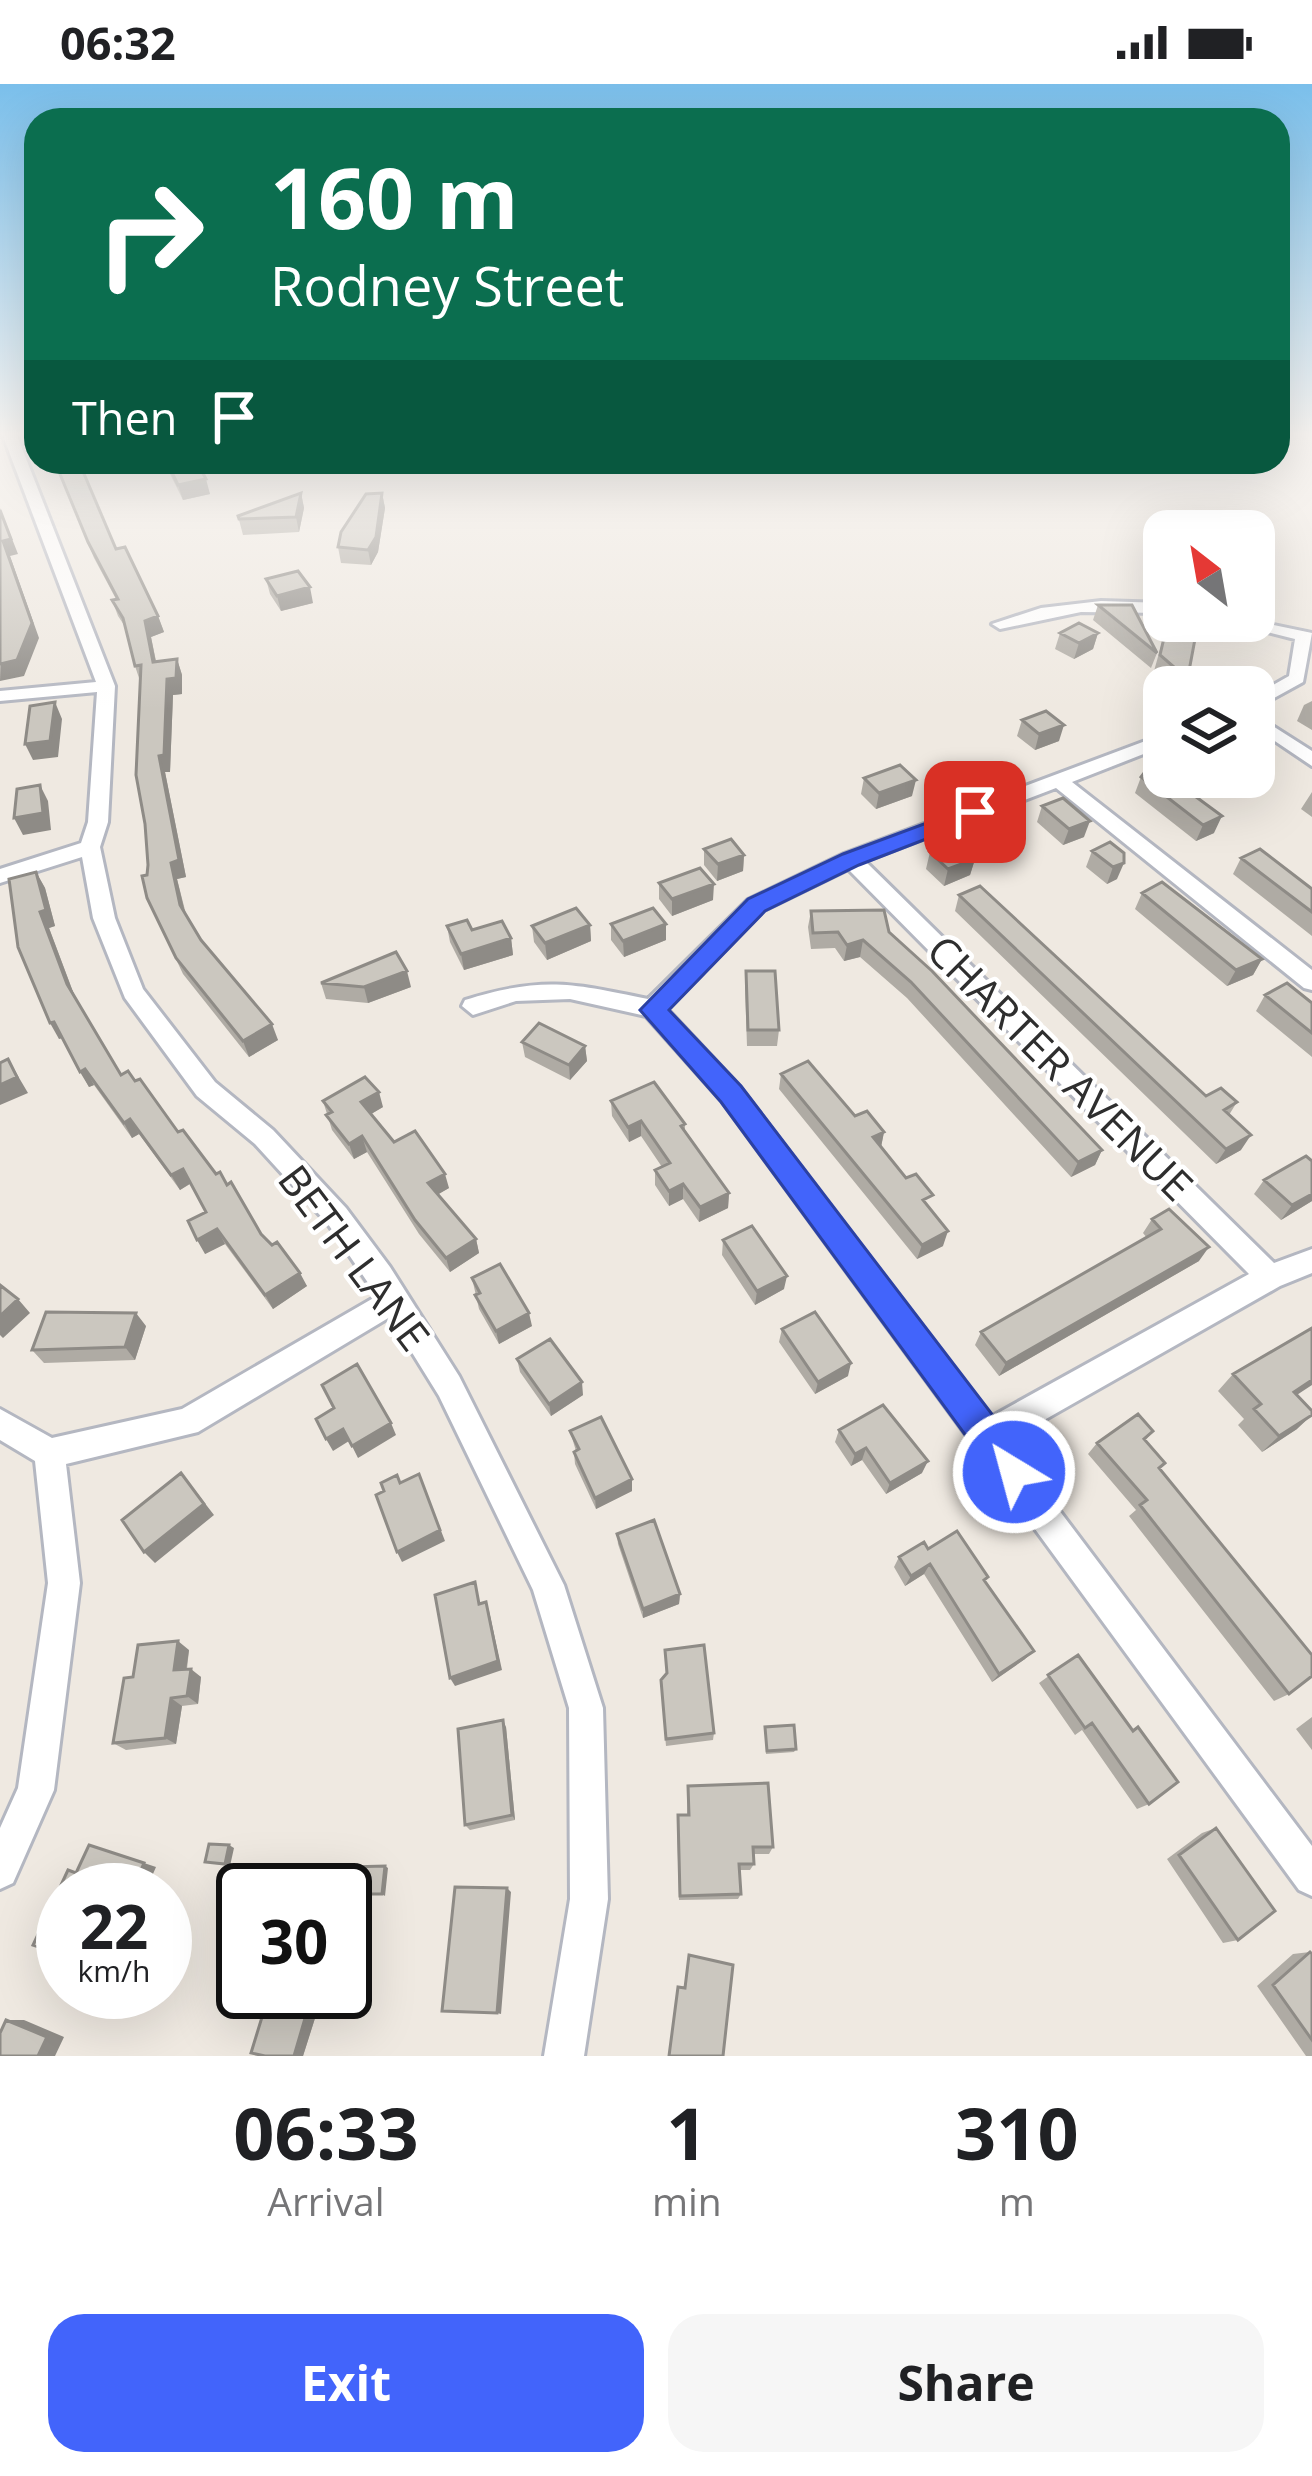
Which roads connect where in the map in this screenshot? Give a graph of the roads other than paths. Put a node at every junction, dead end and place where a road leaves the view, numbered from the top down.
1 (44, 525) edge
2 (1143, 606) edge
3 (1000, 624) dead end
4 (1275, 631) edge
5 (1308, 638) edge
6 (106, 686) junction
7 (1275, 692) edge
8 (0, 696) edge
9 (1275, 734) edge
10 (1143, 748) edge
11 (1312, 760) edge
12 (1058, 780) junction
13 (90, 848) junction
14 (851, 859) junction
15 (0, 876) edge
16 (1312, 982) edge
17 (472, 1006) dead end
18 (653, 1010) junction
19 (1312, 1261) edge
20 (1270, 1277) junction
21 (395, 1300) junction
22 (0, 1424) edge
23 (987, 1436) junction
24 (49, 1453) junction
25 (0, 1870) edge
26 (1312, 1877) edge
27 (564, 2056) edge

1 - 6 street, BETH LANE
2 - 3 street
4 - 5 street
5 - 7 street
6 - 8 street
6 - 13 street, BETH LANE
9 - 11 street
10 - 12 street
12 - 14 street
12 - 16 street
13 - 15 street
13 - 21 street, BETH LANE
14 - 18 street
14 - 20 street, CHARTER AVENUE
17 - 18 street
18 - 23 street
19 - 20 street
20 - 23 street
21 - 24 street
21 - 27 street, BETH LANE
22 - 24 street
23 - 26 street
24 - 25 street

